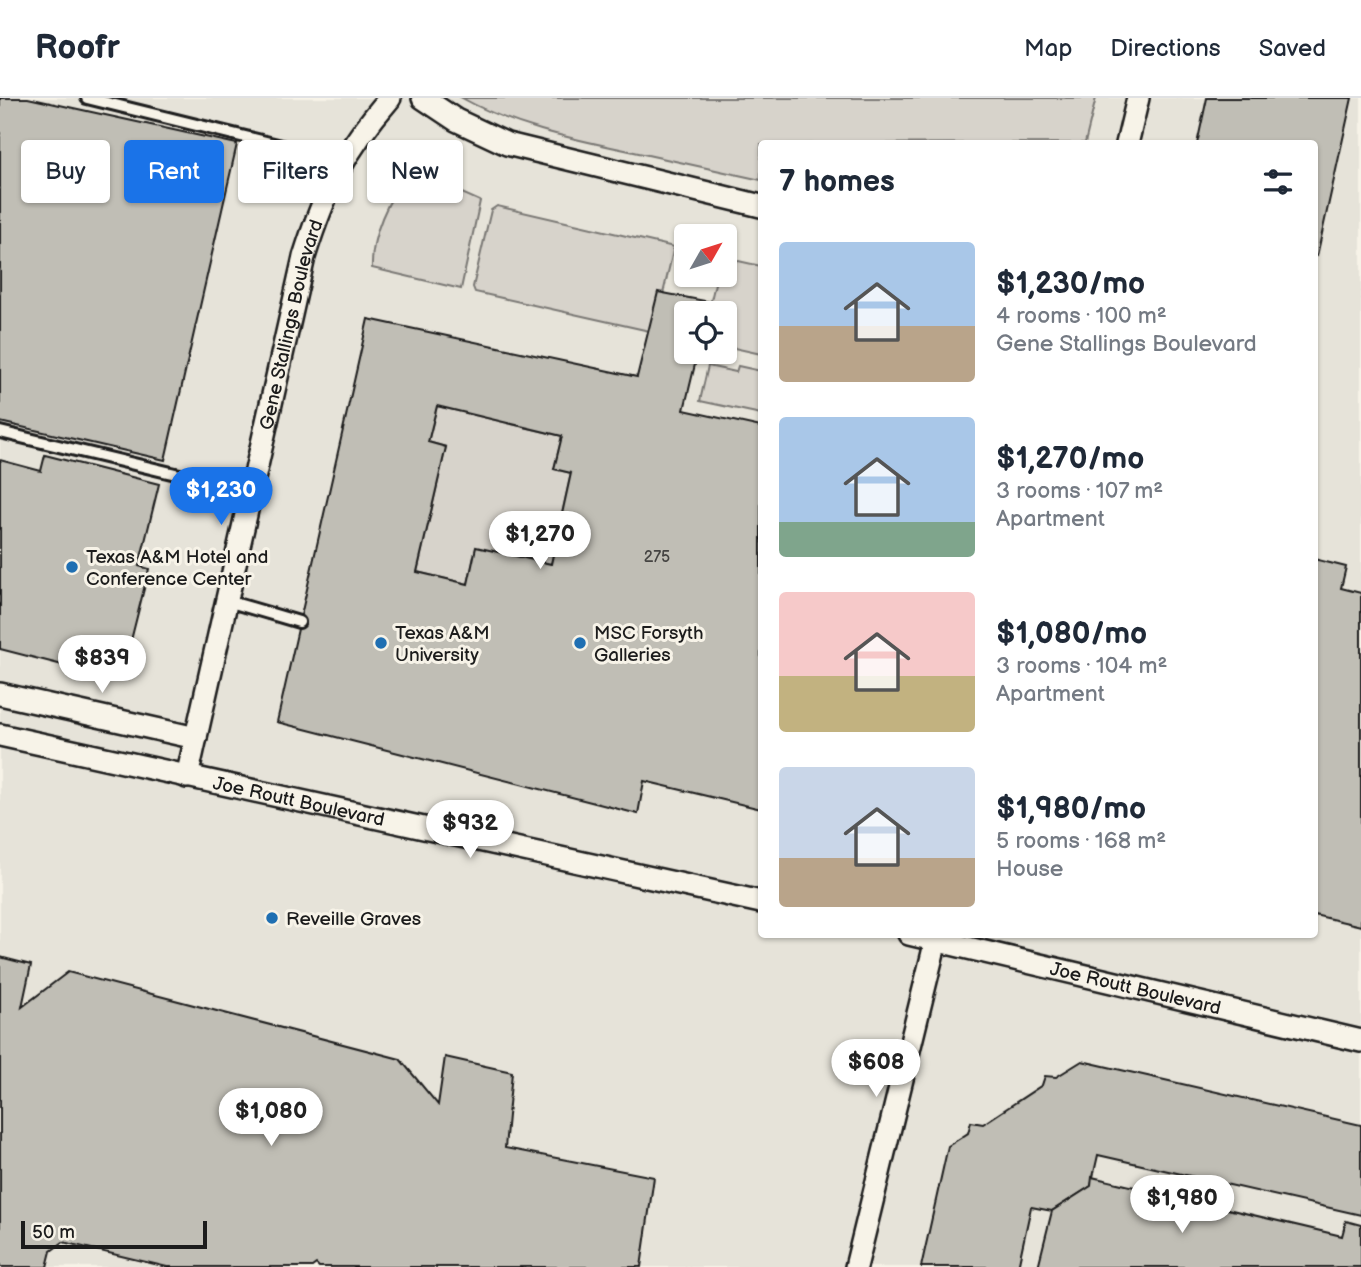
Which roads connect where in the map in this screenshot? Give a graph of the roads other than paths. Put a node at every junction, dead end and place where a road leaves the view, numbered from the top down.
1 (88, 98) edge
2 (390, 98) edge
3 (423, 98) edge
4 (1138, 98) edge
5 (258, 140) edge
6 (1128, 140) edge
7 (353, 144) edge
8 (322, 203) edge
9 (758, 205) edge
10 (0, 432) edge
11 (251, 492) junction
12 (227, 601) junction
13 (299, 622) dead end
14 (0, 694) edge
15 (0, 735) edge
16 (196, 738) junction
17 (187, 776) junction
18 (758, 901) edge
19 (927, 938) edge
20 (936, 940) junction
21 (1361, 1041) edge
22 (856, 1267) edge

1 - 5 lane
2 - 7 street, Gene Stallings Boulevard
3 - 9 street
4 - 6 street
8 - 11 street, Gene Stallings Boulevard
10 - 11 lane
11 - 12 street, Gene Stallings Boulevard
12 - 13 lane
12 - 16 street, Gene Stallings Boulevard
14 - 16 street
15 - 17 street, Joe Routt Boulevard
16 - 17 street, Gene Stallings Boulevard
17 - 18 street, Joe Routt Boulevard
19 - 20 street, Joe Routt Boulevard
20 - 21 street, Joe Routt Boulevard
20 - 22 street

